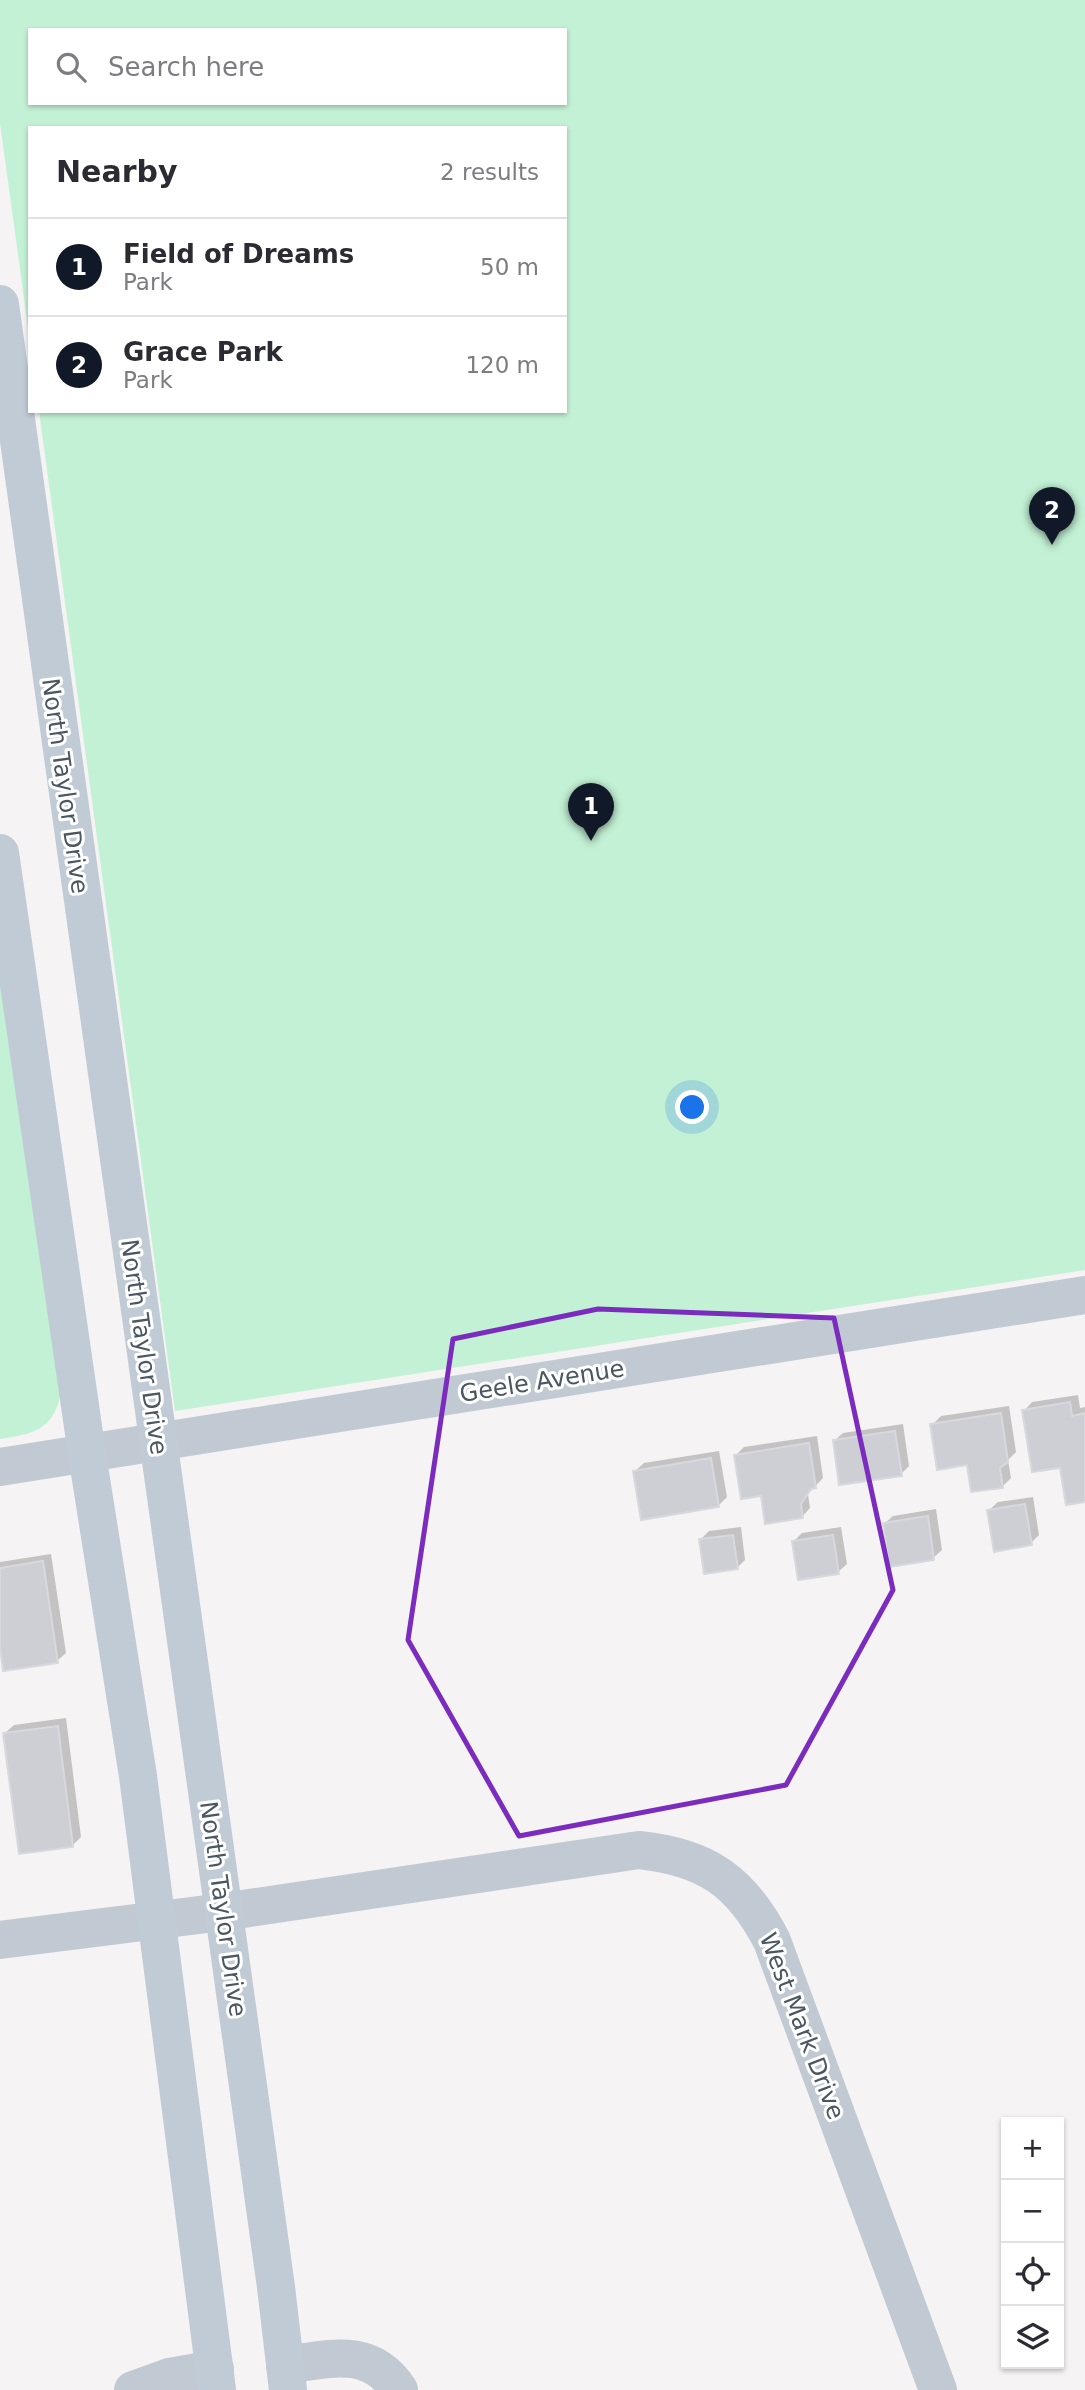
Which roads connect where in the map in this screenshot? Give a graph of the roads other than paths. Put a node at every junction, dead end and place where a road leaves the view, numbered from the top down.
1 (0, 304) edge
2 (0, 853) edge
3 (1085, 1295) edge
4 (157, 1442) junction
5 (87, 1454) junction
6 (0, 1467) edge
7 (223, 1912) junction
8 (158, 1920) junction
9 (0, 1940) edge
10 (286, 2377) edge
11 (216, 2379) edge
12 (133, 2390) edge
13 (399, 2390) edge
14 (938, 2390) edge

1 - 4 main road, North Taylor Drive
2 - 5 main road
3 - 4 street, Geele Avenue
4 - 5 street, Geele Avenue
4 - 7 main road, North Taylor Drive
5 - 6 street, Geele Avenue
5 - 8 main road
7 - 8 street, West Mark Drive
7 - 10 main road, North Taylor Drive
7 - 14 street, West Mark Drive
8 - 9 street, West Mark Drive
8 - 11 main road
10 - 13 street
11 - 12 street

